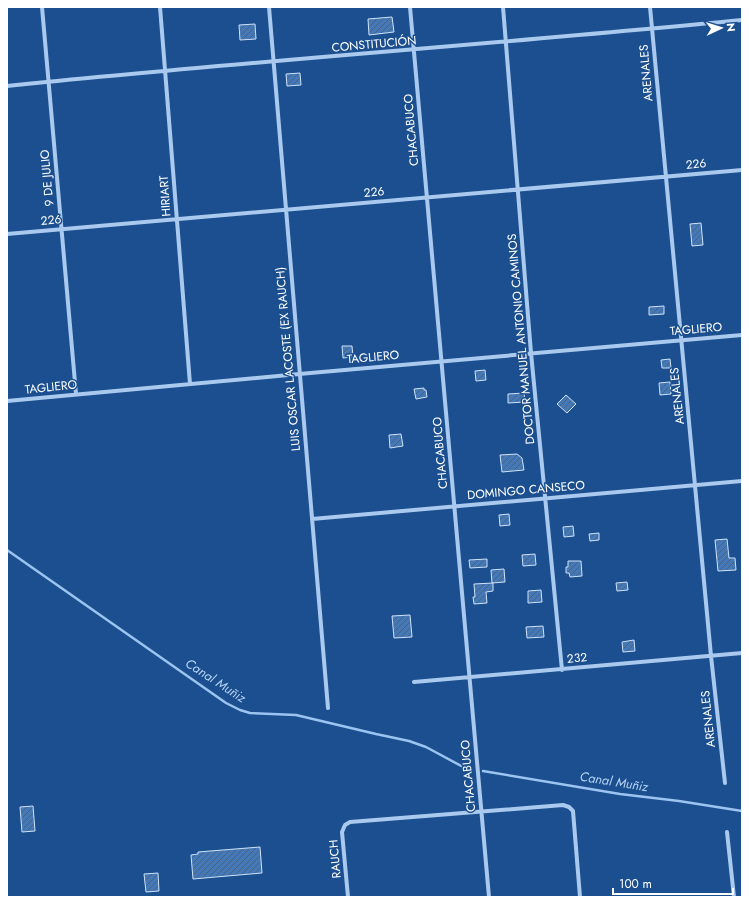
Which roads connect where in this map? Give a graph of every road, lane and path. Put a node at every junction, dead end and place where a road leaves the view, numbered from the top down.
1 (42, 7) edge
2 (160, 7) edge
3 (269, 7) edge
4 (410, 7) edge
5 (502, 7) edge
6 (650, 7) edge
7 (742, 20) edge
8 (652, 29) junction
9 (506, 42) junction
10 (414, 50) junction
11 (274, 62) junction
12 (166, 71) junction
13 (48, 82) junction
14 (7, 86) edge
15 (742, 170) edge
16 (666, 177) junction
17 (518, 189) junction
18 (427, 197) junction
19 (285, 210) junction
20 (177, 219) junction
21 (62, 230) junction
22 (7, 234) edge
23 (742, 335) edge
24 (682, 340) junction
25 (532, 353) junction
26 (442, 361) junction
27 (300, 374) junction
28 (190, 384) junction
29 (76, 394) junction
30 (7, 401) edge
31 (742, 481) edge
32 (696, 486) junction
33 (545, 499) junction
34 (455, 507) junction
35 (312, 520) junction
36 (742, 653) edge
37 (711, 656) junction
38 (562, 670) junction
39 (469, 676) junction
40 (414, 682) dead end
41 (328, 708) dead end
42 (725, 783) dead end
43 (482, 812) junction
44 (727, 832) dead end
45 (348, 897) edge
46 (489, 897) edge
47 (580, 897) edge
48 (734, 897) edge

1 - 13 street, 9 DE JULIO
2 - 12 street, HIRIART
3 - 11 street, LUIS OSCAR LACOSTE (EX RAUCH)
4 - 10 street, CHACABUCO
5 - 9 street, DOCTOR MANUEL ANTONIO CAMINOS
6 - 8 street, ARENALES
7 - 8 street, CONSTITUCIÓN
8 - 9 street, CONSTITUCIÓN
8 - 16 street, ARENALES
9 - 10 street, CONSTITUCIÓN
9 - 17 street, DOCTOR MANUEL ANTONIO CAMINOS
10 - 11 street, CONSTITUCIÓN
10 - 18 street, CHACABUCO
11 - 12 street, CONSTITUCIÓN
11 - 19 street, LUIS OSCAR LACOSTE (EX RAUCH)
12 - 13 street, CONSTITUCIÓN
12 - 20 street, HIRIART
13 - 14 street, CONSTITUCIÓN
13 - 21 street, 9 DE JULIO
15 - 16 street, 226
16 - 17 street, 226
16 - 24 street, ARENALES
17 - 18 street, 226
17 - 25 street, DOCTOR MANUEL ANTONIO CAMINOS
18 - 19 street, 226
18 - 26 street, CHACABUCO
19 - 20 street, 226
19 - 27 street, LUIS OSCAR LACOSTE (EX RAUCH)
20 - 21 street, 226
20 - 28 street, HIRIART
21 - 22 street, 226
21 - 29 street, 9 DE JULIO
23 - 24 street, TAGLIERO
24 - 25 street, TAGLIERO
24 - 32 street, ARENALES
25 - 26 street, TAGLIERO
25 - 33 street, DOCTOR MANUEL ANTONIO CAMINOS
26 - 27 street, TAGLIERO
26 - 34 street, CHACABUCO
27 - 28 street, TAGLIERO
27 - 35 street, LUIS OSCAR LACOSTE (EX RAUCH)
28 - 29 street, TAGLIERO
29 - 30 street, TAGLIERO
31 - 32 street, DOMINGO CANSECO
32 - 33 street, DOMINGO CANSECO
32 - 37 street, ARENALES
33 - 34 street, DOMINGO CANSECO
33 - 38 street, DOCTOR MANUEL ANTONIO CAMINOS
34 - 35 street, DOMINGO CANSECO
34 - 39 street, CHACABUCO
35 - 41 street, LUIS OSCAR LACOSTE (EX RAUCH)
36 - 37 street, 232
37 - 38 street, 232
37 - 42 street, ARENALES
38 - 39 street, 232
39 - 40 street, 232
39 - 43 street, CHACABUCO
43 - 45 street, RAUCH
43 - 46 street, CHACABUCO
43 - 47 street
44 - 48 street

